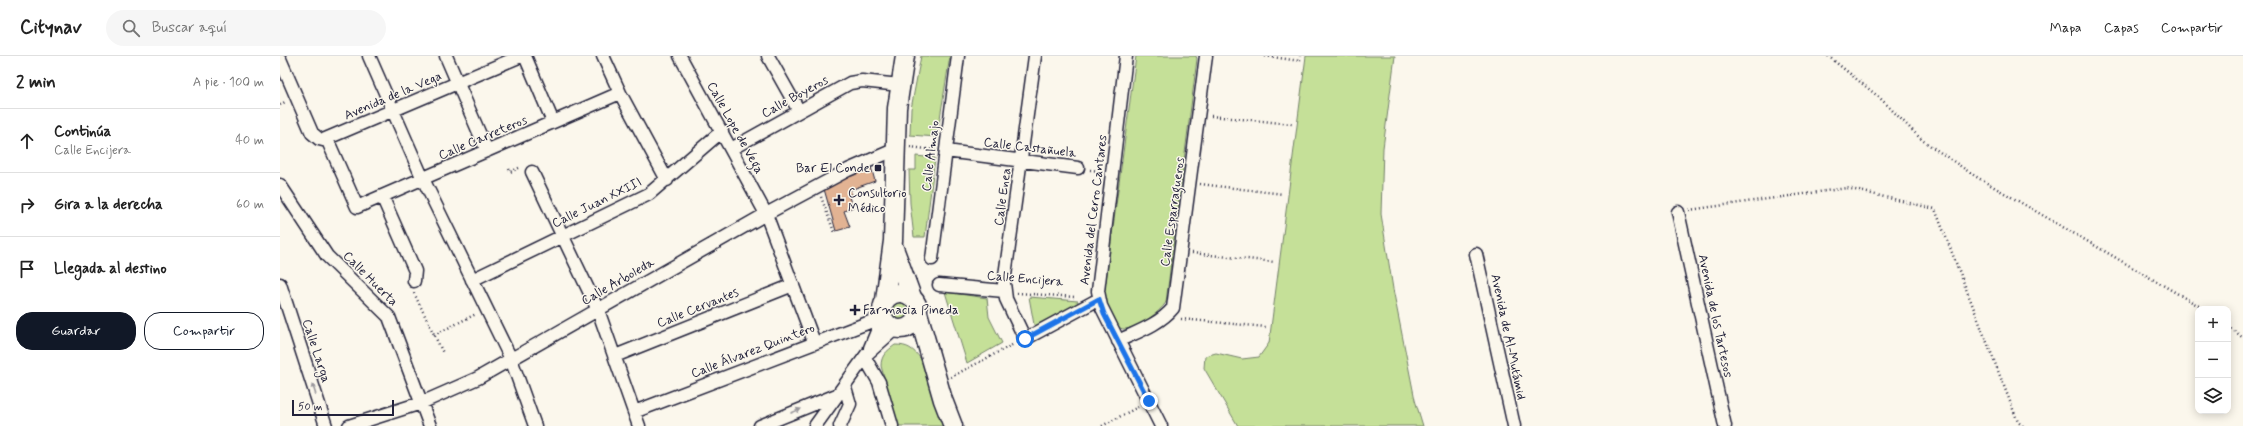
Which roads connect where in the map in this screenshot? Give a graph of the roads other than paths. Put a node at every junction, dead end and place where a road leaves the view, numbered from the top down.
1 (369, 56) edge
2 (446, 56) edge
3 (521, 56) edge
4 (525, 56) edge
5 (603, 56) edge
6 (680, 56) edge
7 (768, 56) edge
8 (905, 56) edge
9 (958, 56) edge
10 (1035, 56) edge
11 (1126, 56) edge
12 (1206, 56) edge
13 (280, 59) edge
14 (458, 83) junction
15 (900, 85) junction
16 (620, 94) junction
17 (799, 111) junction
18 (393, 112) junction
19 (553, 122) junction
20 (722, 131) junction
21 (323, 139) junction
22 (894, 148) junction
23 (731, 149) junction
24 (487, 151) junction
25 (946, 151) junction
26 (1022, 161) junction
27 (1078, 168) road end
28 (532, 172) dead end
29 (423, 179) junction
30 (667, 180) junction
31 (280, 185) edge
32 (382, 196) junction
33 (1678, 212) road end
34 (766, 214) junction
35 (562, 236) junction
36 (893, 241) junction
37 (1476, 254) dead end
38 (932, 259) dead end
39 (472, 280) junction
40 (414, 281) road end
41 (280, 284) edge
42 (793, 285) junction
43 (939, 286) dead end
44 (1004, 292) junction
45 (1099, 299) junction
46 (915, 305) junction
47 (598, 310) junction
48 (891, 319) junction
49 (1118, 341) junction
50 (814, 342) junction
51 (614, 356) junction
52 (866, 356) junction
53 (511, 359) junction
54 (931, 361) junction
55 (842, 390) junction
56 (421, 403) junction
57 (634, 412) junction
58 (326, 426) edge
59 (349, 426) edge
60 (430, 426) edge
61 (535, 426) edge
62 (639, 426) edge
63 (760, 426) edge
64 (815, 426) edge
65 (840, 426) edge
66 (892, 426) edge
67 (953, 426) edge
68 (1161, 426) edge
69 (1514, 426) edge
70 (1725, 426) edge

1 - 18 street
2 - 14 street
3 - 14 street, Avenida de la Vega
4 - 19 street
5 - 16 street
6 - 20 street, Calle Lope de Vega
7 - 17 street
8 - 15 main road
9 - 25 street, Calle Almajo
10 - 26 street, Calle Enea
11 - 45 street, Avenida del Cerro Cantares
12 - 49 street, Calle Esparragueros
13 - 21 street
14 - 18 street, Avenida de la Vega
14 - 24 street
15 - 17 street, Calle Boyeros
15 - 22 main road
16 - 19 street, Calle Carreteros
16 - 30 street
17 - 23 street, Calle Boyeros
18 - 21 street, Avenida de la Vega
18 - 29 street
19 - 24 street, Calle Carreteros
20 - 23 street, Calle Lope de Vega
20 - 30 street, Calle Juan XXIII
21 - 32 street, Calle Carreteros
22 - 34 street, Calle Arboleda
22 - 36 main road
23 - 34 street, Calle Lope de Vega
24 - 29 street, Calle Carreteros
25 - 26 street, Calle Castañuela
25 - 38 street, Calle Almajo
26 - 27 street, Calle Castañuela
26 - 44 street, Calle Enea
28 - 35 street
29 - 32 street, Calle Carreteros
29 - 39 street
30 - 35 street, Calle Juan XXIII
31 - 56 street, Calle Huerta
32 - 40 street
33 - 70 street, Avenida de los Tartesos
34 - 42 street, Calle Lope de Vega
34 - 47 street, Calle Arboleda
35 - 39 street, Calle Juan XXIII
35 - 47 street
36 - 46 main road
36 - 48 main road
37 - 69 street, Avenida de Al-Mutámid
39 - 53 street
58 -> 41 street, Calle Larga
42 - 50 street, Calle Lope de Vega
42 - 51 street, Calle Cervantes
43 - 44 street, Calle Encijera
44 - 45 street
45 - 49 street, Avenida del Cerro Cantares
46 - 48 main road
46 - 48 main road
46 - 54 main road
47 - 51 street
47 - 53 street, Calle Arboleda
48 - 50 street, Calle Álvarez Quintero
48 - 52 street
48 - 52 street
48 - 54 main road
49 - 68 street, Avenida del Cerro Cantares
50 - 57 street, Calle Álvarez Quintero
51 - 57 street
52 - 55 street
52 - 66 street
53 - 56 street, Calle Arboleda
53 - 61 street
54 - 67 main road
63 -> 55 street
55 - 64 street
55 - 65 street
56 - 59 street, Calle Arboleda
56 - 60 street, Calle Huerta
57 - 62 street

